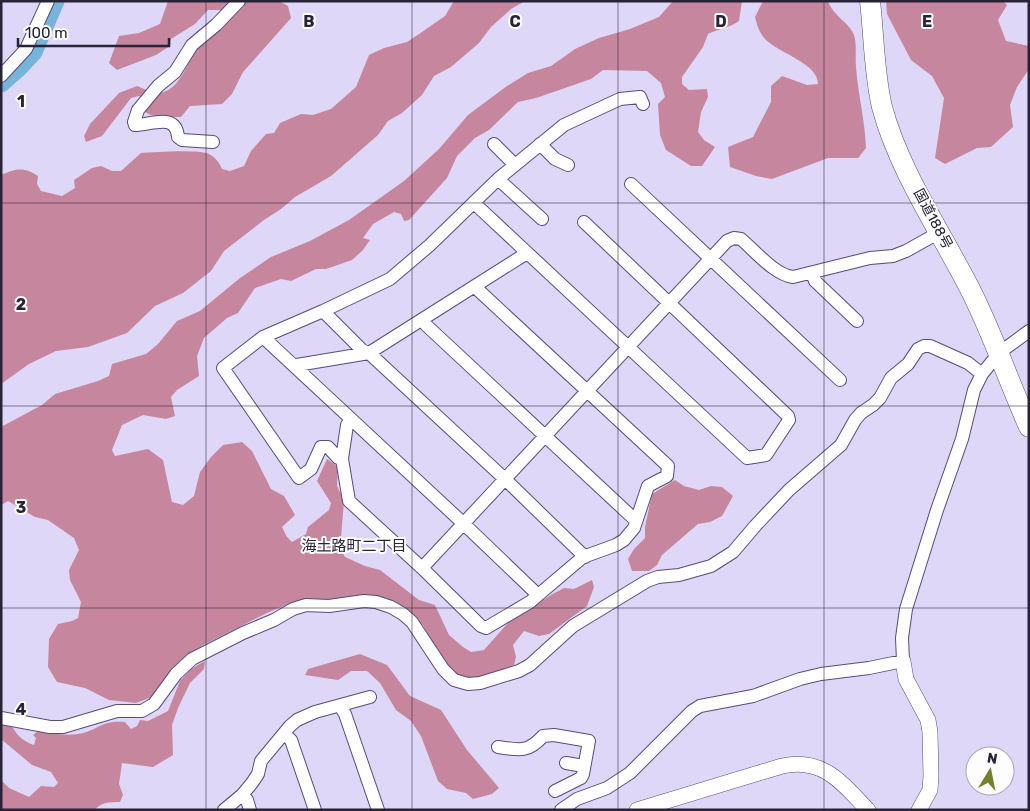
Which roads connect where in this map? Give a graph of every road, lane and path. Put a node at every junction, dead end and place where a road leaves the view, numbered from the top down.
1 (48, 1) edge
2 (239, 1) edge
3 (870, 1) edge
4 (1, 76) edge
5 (644, 104) dead end
6 (213, 142) dead end
7 (494, 144) dead end
8 (540, 144) junction
9 (515, 165) junction
10 (568, 165) dead end
11 (498, 179) junction
12 (631, 184) dead end
13 (474, 203) junction
14 (542, 218) dead end
15 (584, 222) dead end
16 (940, 232) junction
17 (527, 253) junction
18 (711, 259) junction
19 (812, 273) junction
20 (475, 287) junction
21 (669, 304) junction
22 (323, 311) junction
23 (423, 320) junction
24 (857, 321) dead end
25 (1029, 331) edge
26 (263, 337) junction
27 (629, 347) junction
28 (369, 353) junction
29 (999, 353) junction
30 (295, 367) junction
31 (982, 374) junction
32 (840, 380) dead end
33 (588, 392) junction
34 (351, 420) junction
35 (1029, 427) edge
36 (546, 436) junction
37 (342, 459) junction
38 (506, 480) junction
39 (637, 518) junction
40 (464, 524) junction
41 (585, 556) junction
42 (422, 568) junction
43 (538, 595) junction
44 (903, 661) junction
45 (370, 697) dead end
46 (340, 706) junction
47 (1, 718) edge
48 (284, 734) junction
49 (498, 747) dead end
50 (566, 763) dead end
51 (582, 772) junction
52 (556, 791) dead end
53 (598, 792) junction
54 (242, 795) junction
55 (224, 810) edge
56 (250, 810) edge
57 (315, 810) edge
58 (378, 810) edge
59 (561, 810) edge
60 (638, 810) edge
61 (868, 810) edge
62 (919, 810) edge

1 - 4 street
2 - 6 street
3 - 16 highway, 国道188号
5 - 8 street
7 - 9 street
8 - 9 street
8 - 10 street
9 - 11 street
11 - 13 street
11 - 14 street
12 - 18 street
13 - 17 street
13 - 22 street
15 - 21 street
16 - 19 street
16 - 29 highway, 国道188号
17 - 20 street
17 - 27 street
18 - 19 street
18 - 21 street
18 - 32 street
19 - 24 street
20 - 23 street
20 - 33 street
21 - 27 street
21 - 27 street
22 - 26 street
22 - 28 street
23 - 28 street
23 - 36 street
25 - 29 street
26 - 30 street
26 - 37 street
27 - 33 street
28 - 30 street
28 - 38 street
29 - 31 street
29 - 35 highway, 国道188号
30 - 34 street
31 - 44 street
31 - 47 street
33 - 36 street
33 - 39 street
34 - 37 street
34 - 40 street
36 - 38 street
36 - 39 street
37 - 42 street
38 - 40 street
38 - 41 street
39 - 41 street
40 - 42 street
40 - 43 street
41 - 43 street
42 - 43 street
44 - 53 street
44 - 62 street
45 - 46 street
46 - 48 street
46 - 58 street
48 - 54 street
48 - 57 street
49 - 51 street
50 - 51 street
51 - 52 street
51 - 53 street
53 - 59 street
54 - 55 street
54 - 56 street
60 - 61 street

